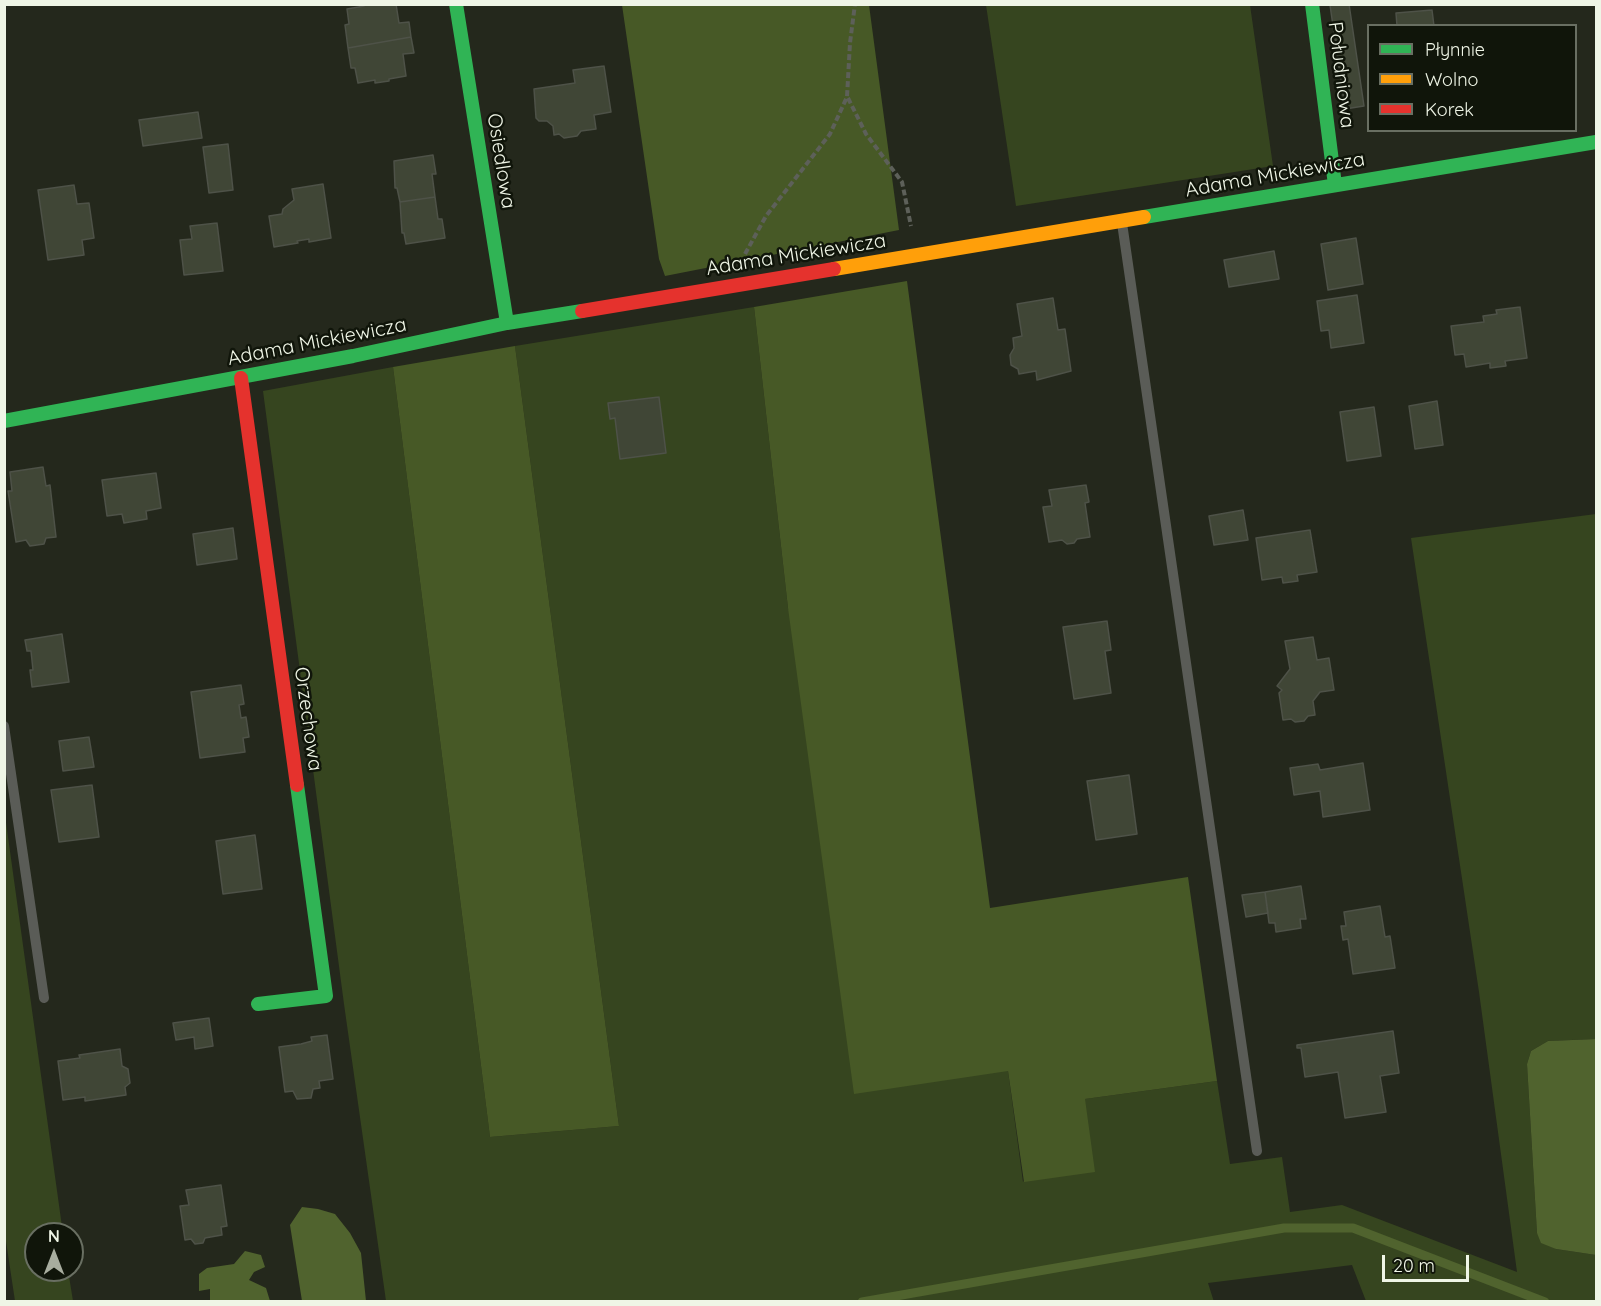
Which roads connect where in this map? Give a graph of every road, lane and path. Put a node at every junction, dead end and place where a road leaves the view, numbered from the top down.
1 (456, 4) edge
2 (855, 4) edge
3 (1312, 4) edge
4 (847, 98) junction
5 (1596, 142) edge
6 (1335, 185) junction
7 (1122, 221) junction
8 (918, 255) junction
9 (726, 286) junction
10 (507, 323) junction
11 (241, 378) junction
12 (4, 421) edge
13 (4, 726) edge
14 (44, 999) dead end
15 (258, 1004) dead end
16 (1257, 1152) dead end

1 - 10 street, Osiedlowa
2 - 4 path
3 - 6 street, Południowa
4 - 8 path
4 - 9 path
5 - 6 street, Adama Mickiewicza
6 - 7 street, Adama Mickiewicza
7 - 8 street, Adama Mickiewicza
7 - 16 lane
8 - 9 street, Adama Mickiewicza
9 - 10 street, Adama Mickiewicza
10 - 11 street, Adama Mickiewicza
11 - 12 street, Adama Mickiewicza
11 - 15 street, Orzechowa
13 - 14 lane

